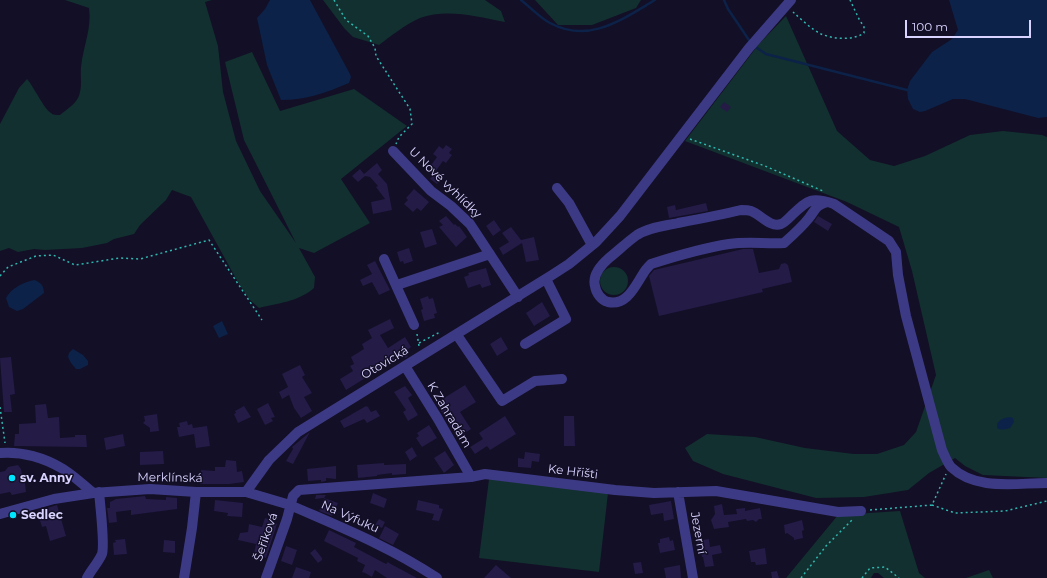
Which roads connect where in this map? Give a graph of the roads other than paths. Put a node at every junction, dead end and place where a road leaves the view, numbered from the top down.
1 (788, 3) edge
2 (393, 151) road end
3 (557, 188) dead end
4 (827, 197) junction
5 (592, 245) junction
6 (490, 254) junction
7 (384, 260) dead end
8 (549, 277) junction
9 (397, 285) junction
10 (518, 297) junction
11 (414, 325) dead end
12 (457, 334) junction
13 (525, 344) dead end
14 (405, 366) junction
15 (562, 379) dead end
16 (3, 452) edge
17 (471, 477) junction
18 (1047, 483) edge
19 (96, 492) junction
20 (196, 492) junction
21 (246, 492) junction
22 (678, 492) junction
23 (290, 505) junction
24 (860, 511) road end
25 (0, 514) edge
26 (87, 578) edge
27 (184, 578) edge
28 (266, 578) edge
29 (437, 578) edge
30 (693, 578) edge

1 - 5 street, Otovická
2 - 6 street, U Nové vyhlídky
3 - 5 street
4 - 4 street
4 - 18 street
5 - 8 street, Otovická
6 - 9 street
6 - 10 street, U Nové vyhlídky
7 - 9 street
8 - 10 street, Otovická
8 - 13 street
9 - 11 street
10 - 12 street, Otovická
12 - 14 street, Otovická
12 - 15 street
14 - 17 street, K Zahradám
14 - 21 street, Otovická
16 - 19 street
17 - 22 street, Ke Hřišti
17 - 23 street, Ke Hřišti
19 - 20 street, Merklínská
19 - 25 street, Merklínská
19 - 26 street
20 - 21 street, Merklínská
20 - 27 street
21 - 23 street, Na Výfuku
22 - 24 street, Ke Hřišti
22 - 30 street, Jezerní
23 - 28 street, Šeříková
23 - 29 street, Na Výfuku

